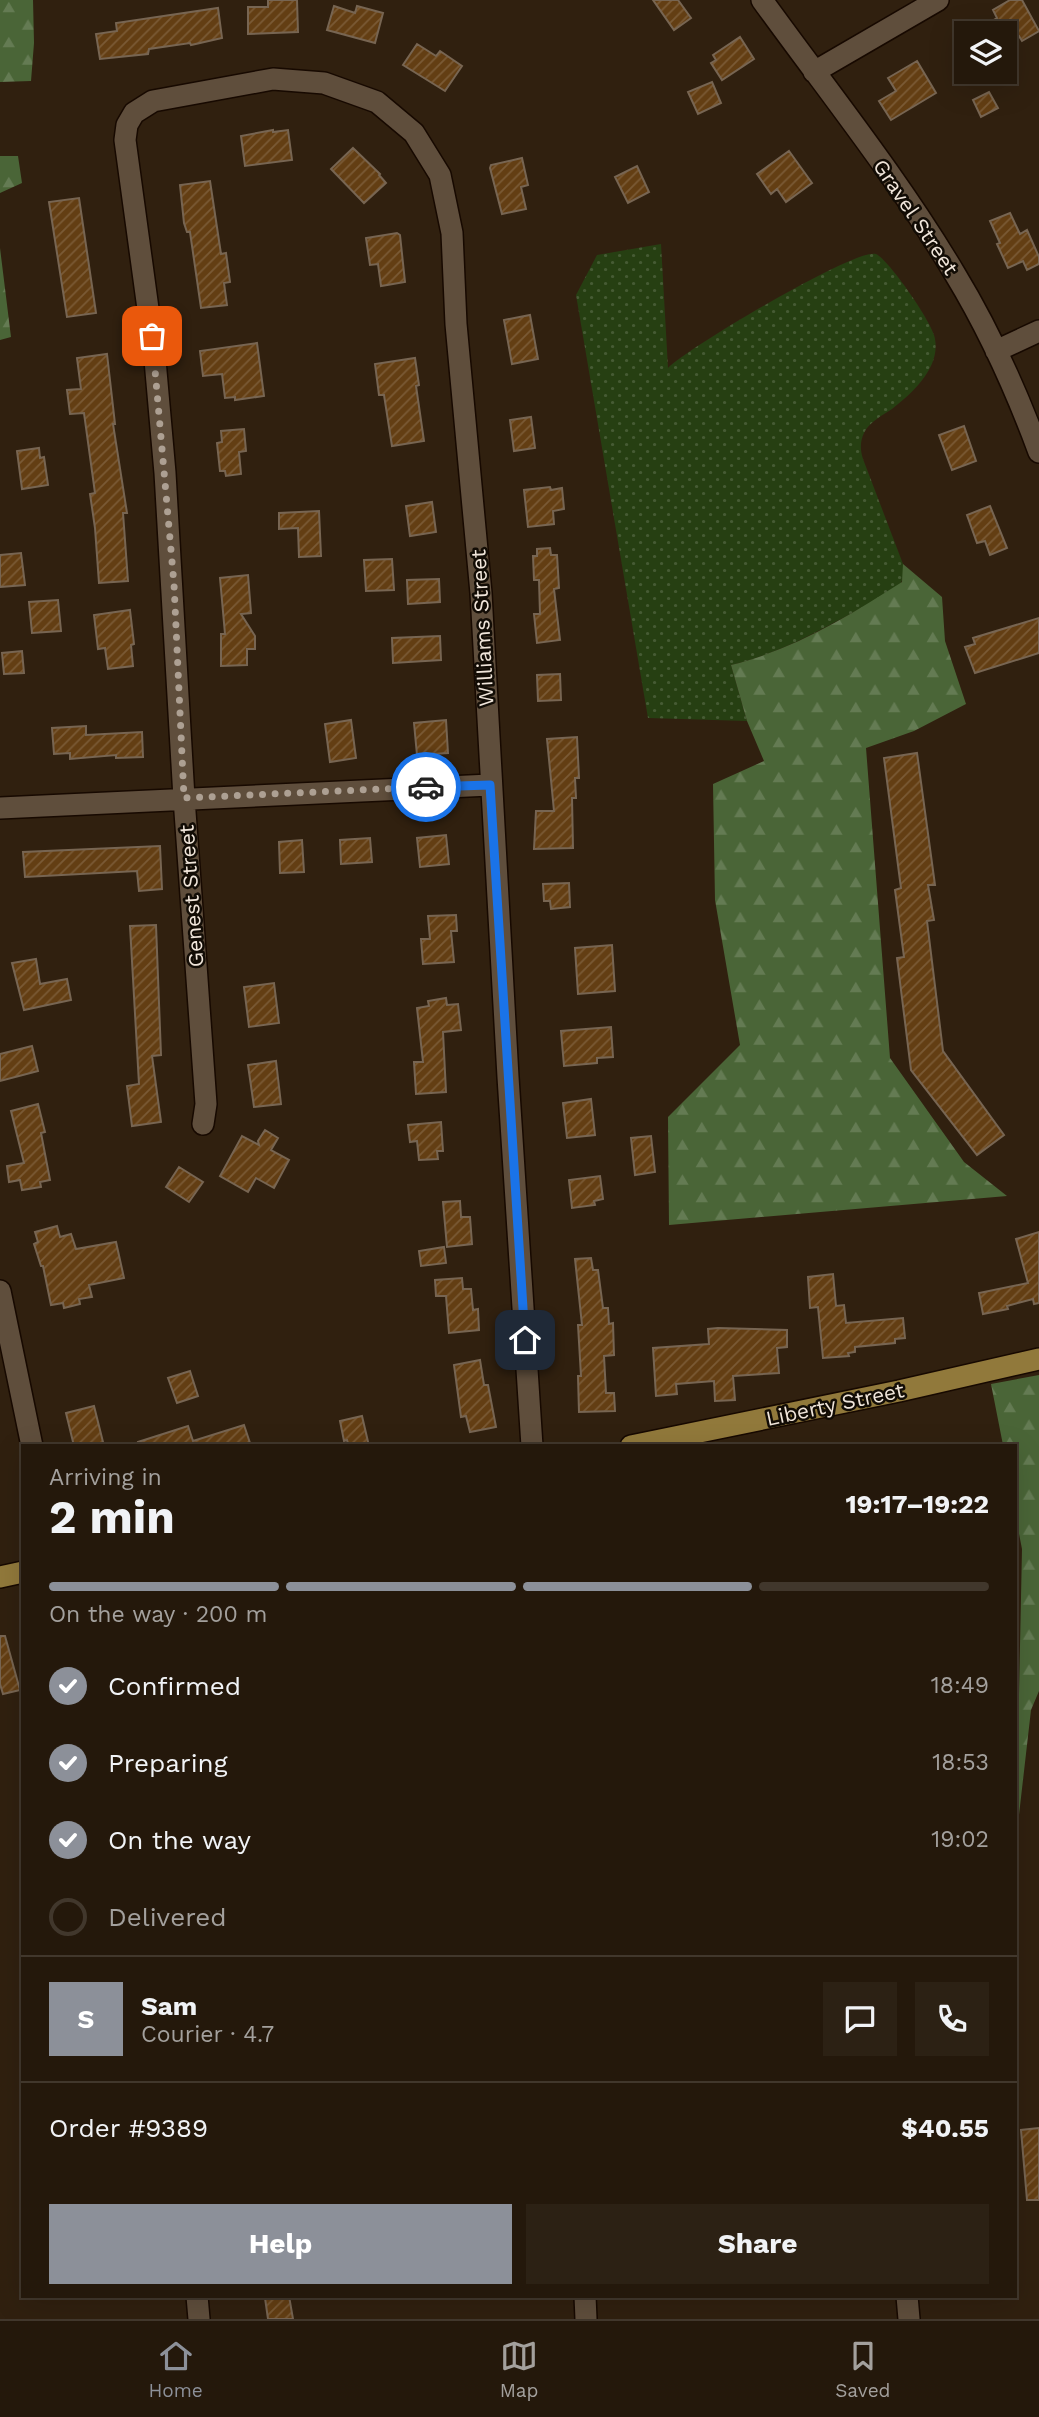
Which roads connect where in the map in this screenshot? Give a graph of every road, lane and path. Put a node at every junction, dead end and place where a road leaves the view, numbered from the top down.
1 (762, 0) edge
2 (938, 0) edge
3 (814, 72) junction
4 (127, 125) joint
5 (1039, 331) edge
6 (996, 351) junction
7 (1039, 452) edge
8 (490, 785) junction
9 (184, 798) junction
10 (0, 807) edge
11 (203, 1124) dead end
12 (0, 1291) edge
13 (1039, 1359) edge
14 (32, 1444) edge
15 (532, 1444) edge
16 (641, 1444) edge
17 (21, 1572) edge
18 (0, 1577) edge
19 (197, 2298) edge
20 (584, 2298) edge
21 (907, 2298) edge
22 (199, 2319) edge
23 (586, 2319) edge
24 (909, 2319) edge

1 - 3 street, Gravel Street
2 - 3 street
3 - 6 street, Gravel Street
4 - 8 street, Williams Street
4 - 9 street, Genest Street
5 - 6 street
6 - 7 street, Gravel Street
8 - 9 street
8 - 15 street, Williams Street
9 - 10 street
9 - 11 street, Genest Street
12 - 14 street
13 - 16 main road, Liberty Street
17 - 18 main road
19 - 22 street
20 - 23 street
21 - 24 street

